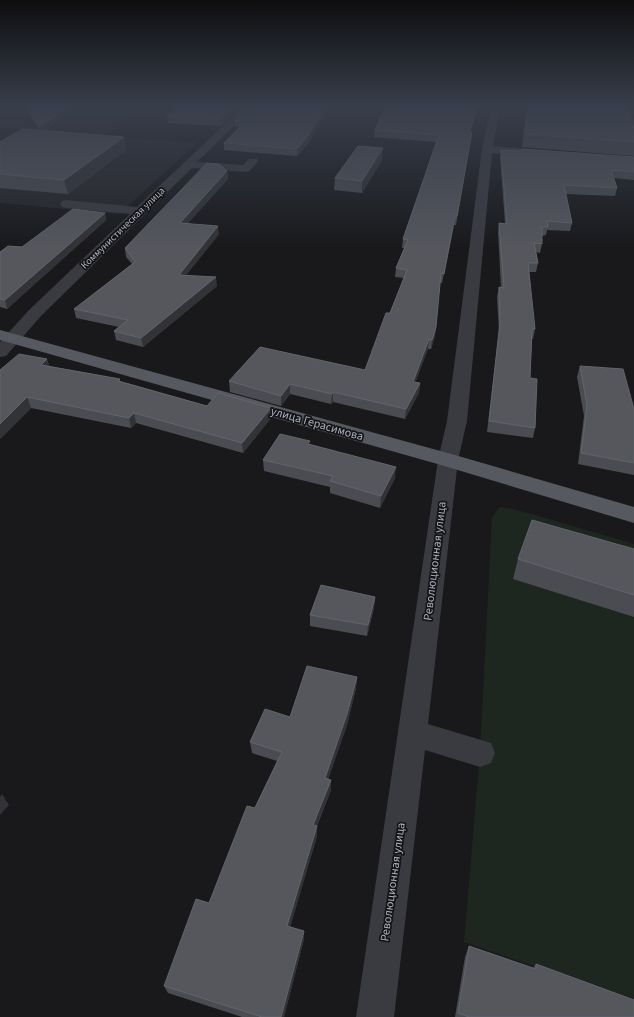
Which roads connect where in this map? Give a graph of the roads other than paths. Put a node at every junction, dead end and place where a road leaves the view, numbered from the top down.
1 (199, 153) edge
2 (487, 153) edge
3 (549, 153) edge
4 (557, 154) edge
5 (254, 161) dead end
6 (188, 164) junction
7 (66, 204) dead end
8 (140, 211) junction
9 (6, 337) edge
10 (0, 352) edge
11 (448, 460) junction
12 (634, 514) edge
13 (413, 733) junction
14 (480, 753) dead end
15 (375, 1017) edge

1 - 6 street, Коммунистическая улица
2 - 11 street, Революционная улица
3 - 4 street
5 - 6 street
6 - 8 street, Коммунистическая улица
7 - 8 street
8 - 9 street, Коммунистическая улица
9 - 10 street, Коммунистическая улица
9 - 11 main road, улица Герасимова
11 - 12 main road, улица Герасимова
11 - 13 street, Революционная улица
13 - 14 street
13 - 15 street, Революционная улица

